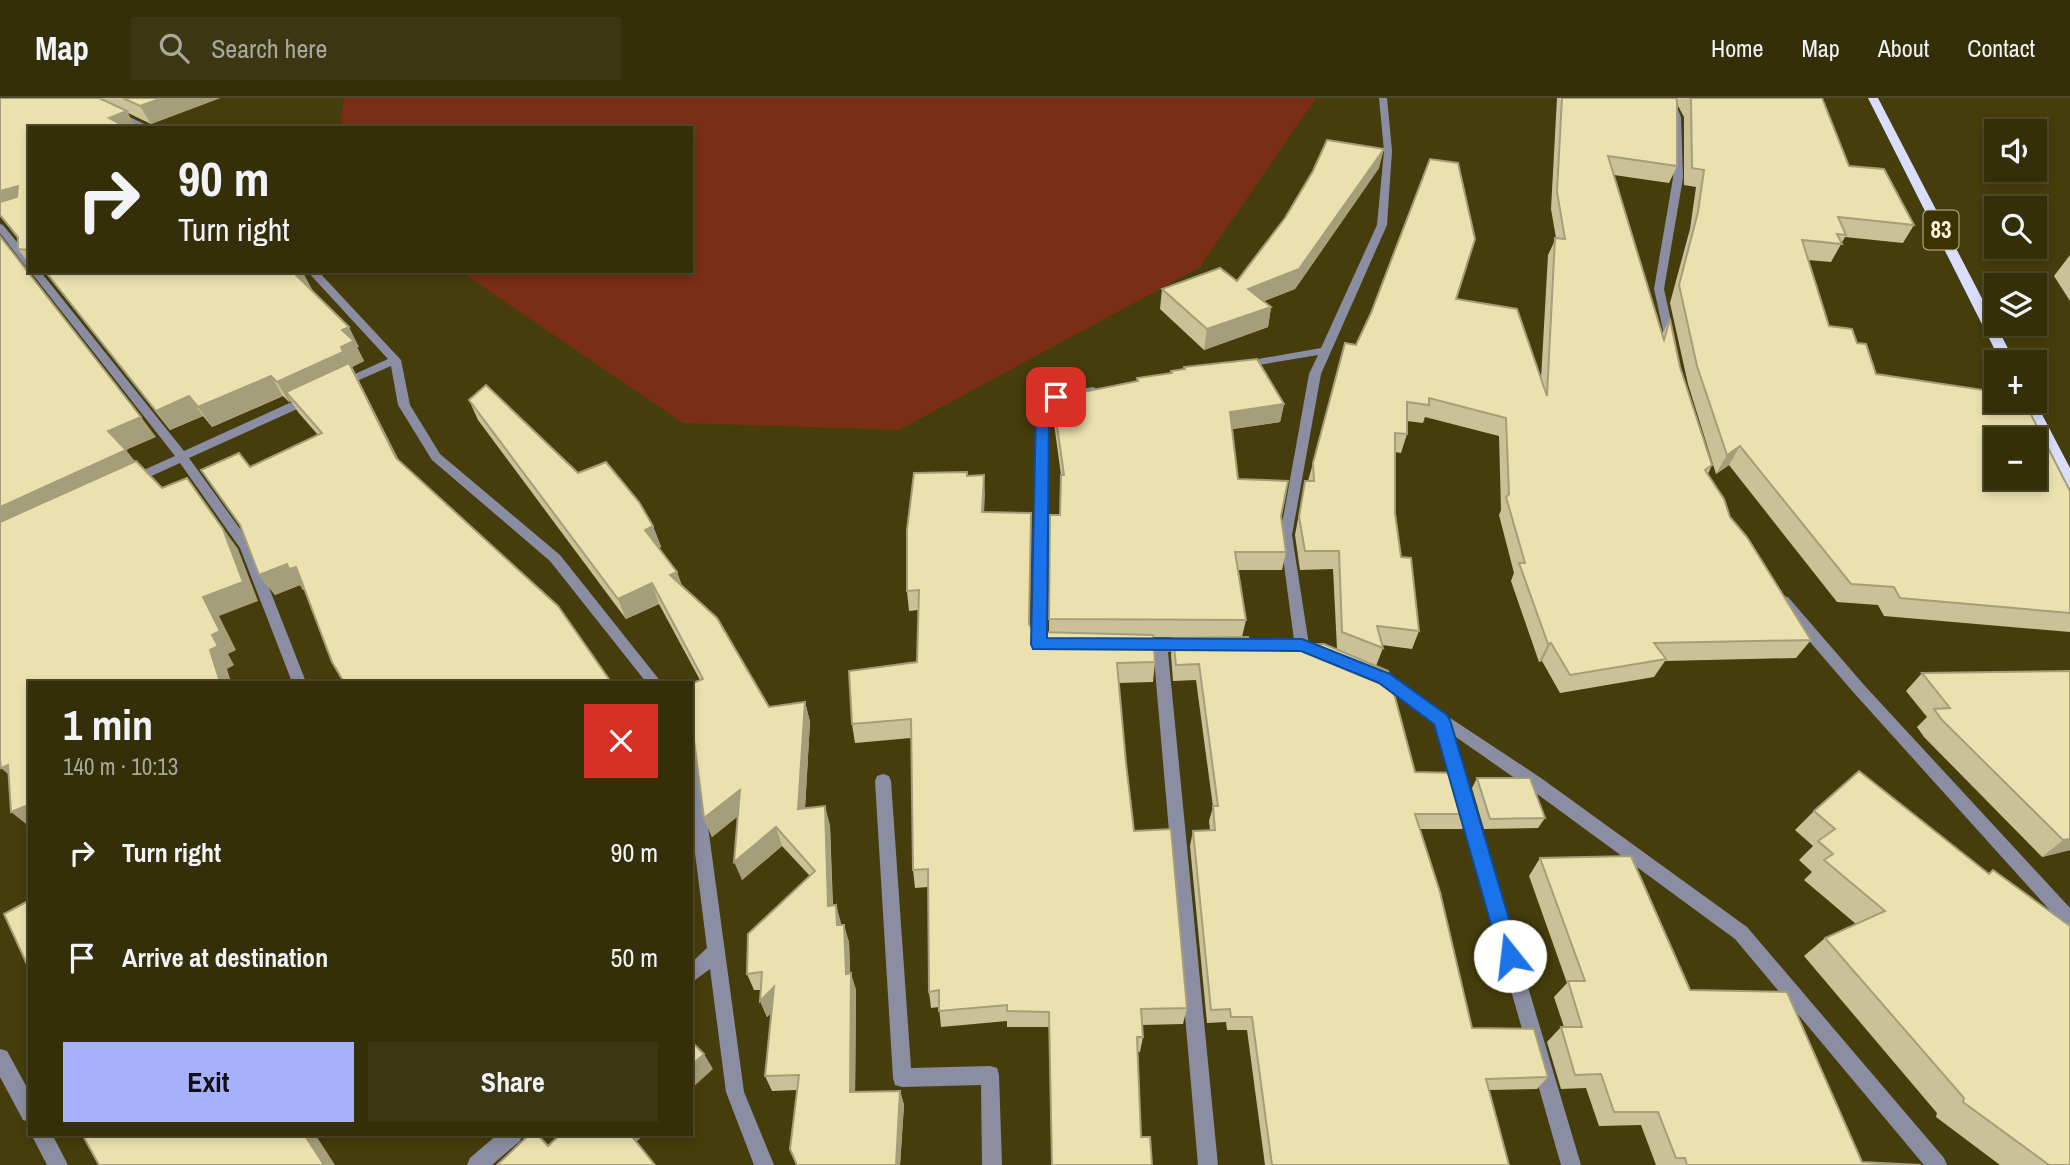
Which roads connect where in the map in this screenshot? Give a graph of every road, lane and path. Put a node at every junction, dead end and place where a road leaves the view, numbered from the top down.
1 (82, 98) edge
2 (1383, 98) edge
3 (1670, 98) edge
4 (1873, 98) edge
5 (98, 99) edge
6 (145, 126) edge
7 (0, 227) edge
8 (28, 262) edge
9 (37, 273) edge
10 (314, 273) edge
11 (2002, 350) edge
12 (1325, 351) junction
13 (1673, 358) edge
14 (395, 360) junction
15 (1231, 367) edge
16 (333, 388) edge
17 (1110, 388) edge
18 (320, 394) edge
19 (2034, 413) edge
20 (182, 457) junction
21 (2070, 483) edge
22 (121, 485) edge
23 (1770, 586) edge
24 (1052, 645) edge
25 (1361, 669) edge
26 (299, 681) edge
27 (653, 681) edge
28 (1441, 720) junction
29 (693, 775) edge
30 (883, 781) dead end
31 (2070, 920) edge
32 (717, 951) junction
33 (693, 973) edge
34 (0, 1058) edge
35 (28, 1109) edge
36 (42, 1136) edge
37 (511, 1136) edge
38 (58, 1165) edge
39 (477, 1165) edge
40 (764, 1165) edge
41 (992, 1165) edge
42 (1208, 1165) edge
43 (1571, 1165) edge
44 (1937, 1165) edge

1 - 5 street
2 - 12 street
3 - 13 street
4 - 11 main road, 83
5 - 6 street
7 - 8 street
9 - 20 street
10 - 14 street
12 - 15 street
12 - 42 street
14 - 16 street
14 - 27 street
17 - 24 street
18 - 20 street
19 - 21 main road
20 - 22 street
20 - 26 street
23 - 31 street
25 - 28 street
28 - 43 street
28 - 44 street
29 - 32 street
30 - 41 street
32 - 33 street
32 - 40 street
34 - 35 street
36 - 38 street
37 - 39 street

